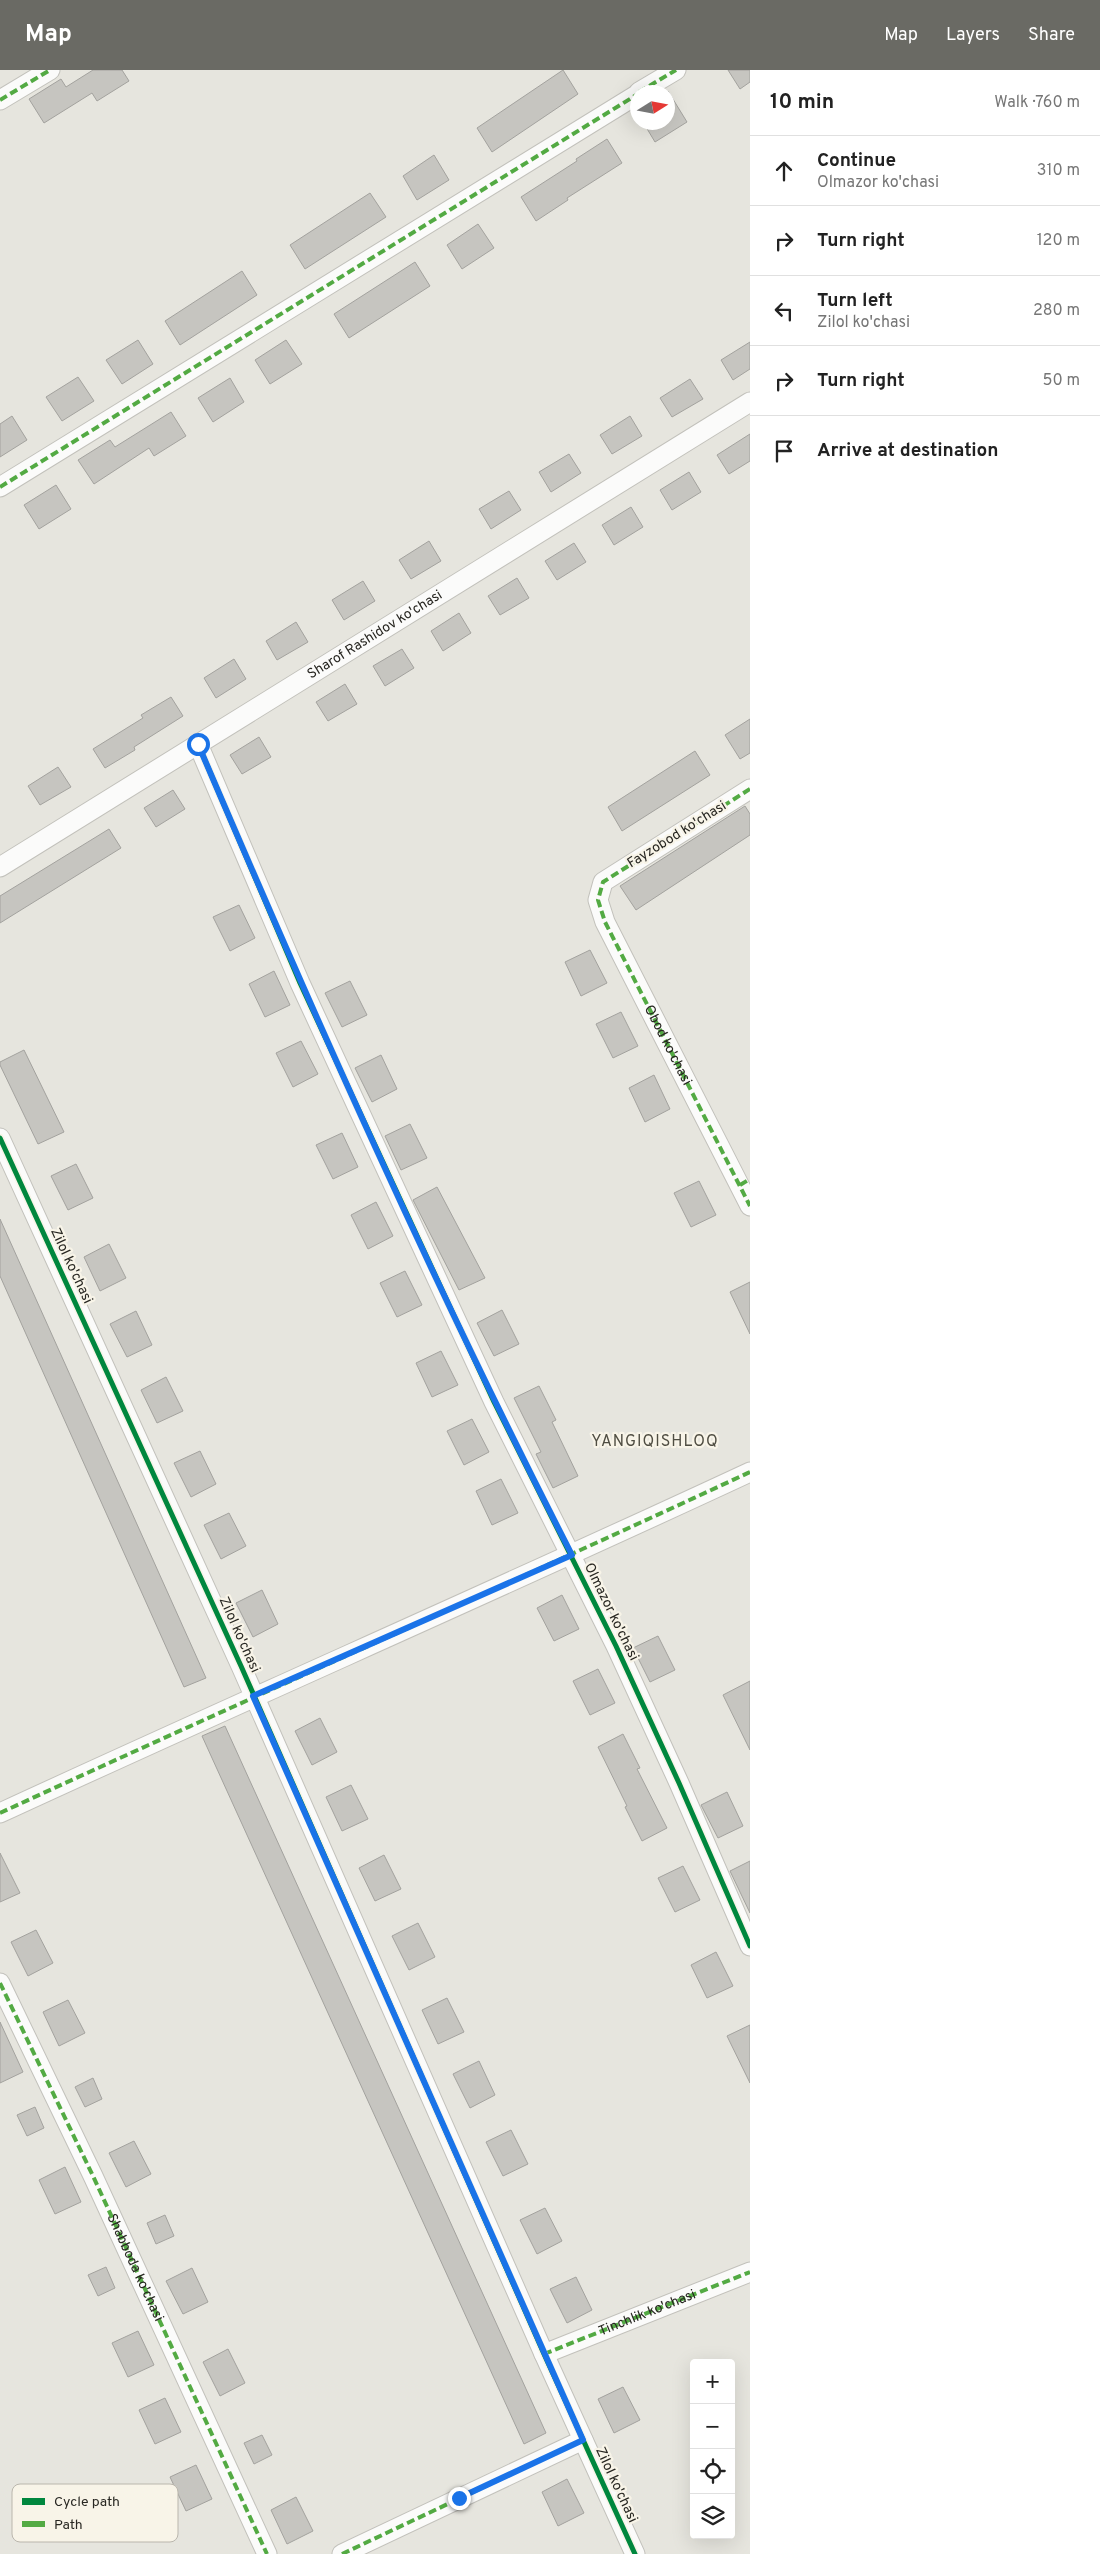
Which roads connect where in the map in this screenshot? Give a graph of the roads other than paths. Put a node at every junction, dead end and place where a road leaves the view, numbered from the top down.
1 (50, 70) edge
2 (676, 70) edge
3 (651, 85) edge
4 (630, 98) edge
5 (0, 100) edge
6 (750, 402) edge
7 (0, 487) edge
8 (198, 744) junction
9 (750, 789) edge
10 (0, 867) edge
11 (603, 882) joint
12 (0, 1138) edge
13 (745, 1182) edge
14 (750, 1206) edge
15 (750, 1472) edge
16 (572, 1555) junction
17 (253, 1696) junction
18 (0, 1813) edge
19 (750, 1946) edge
20 (0, 1983) edge
21 (750, 2272) edge
22 (544, 2354) junction
23 (583, 2440) junction
24 (267, 2554) edge
25 (342, 2554) edge
26 (635, 2554) edge

1 - 5 street
2 - 3 street
4 - 7 street
6 - 8 street, Sharof Rashidov ko'chasi
8 - 10 street, Sharof Rashidov ko'chasi
8 - 16 street, Olmazor ko'chasi
9 - 11 street, Fayzobod ko'chasi
11 - 13 street, Obod ko'chasi
12 - 17 street, Zilol ko'chasi
13 - 14 street, Obod ko'chasi
15 - 16 street
16 - 17 street
16 - 19 street, Olmazor ko'chasi
17 - 18 street
17 - 22 street, Zilol ko'chasi
20 - 24 street, Shabboda ko'chasi
21 - 22 street, Tinchlik ko'chasi
22 - 23 street, Zilol ko'chasi
23 - 25 street
23 - 26 street, Zilol ko'chasi

